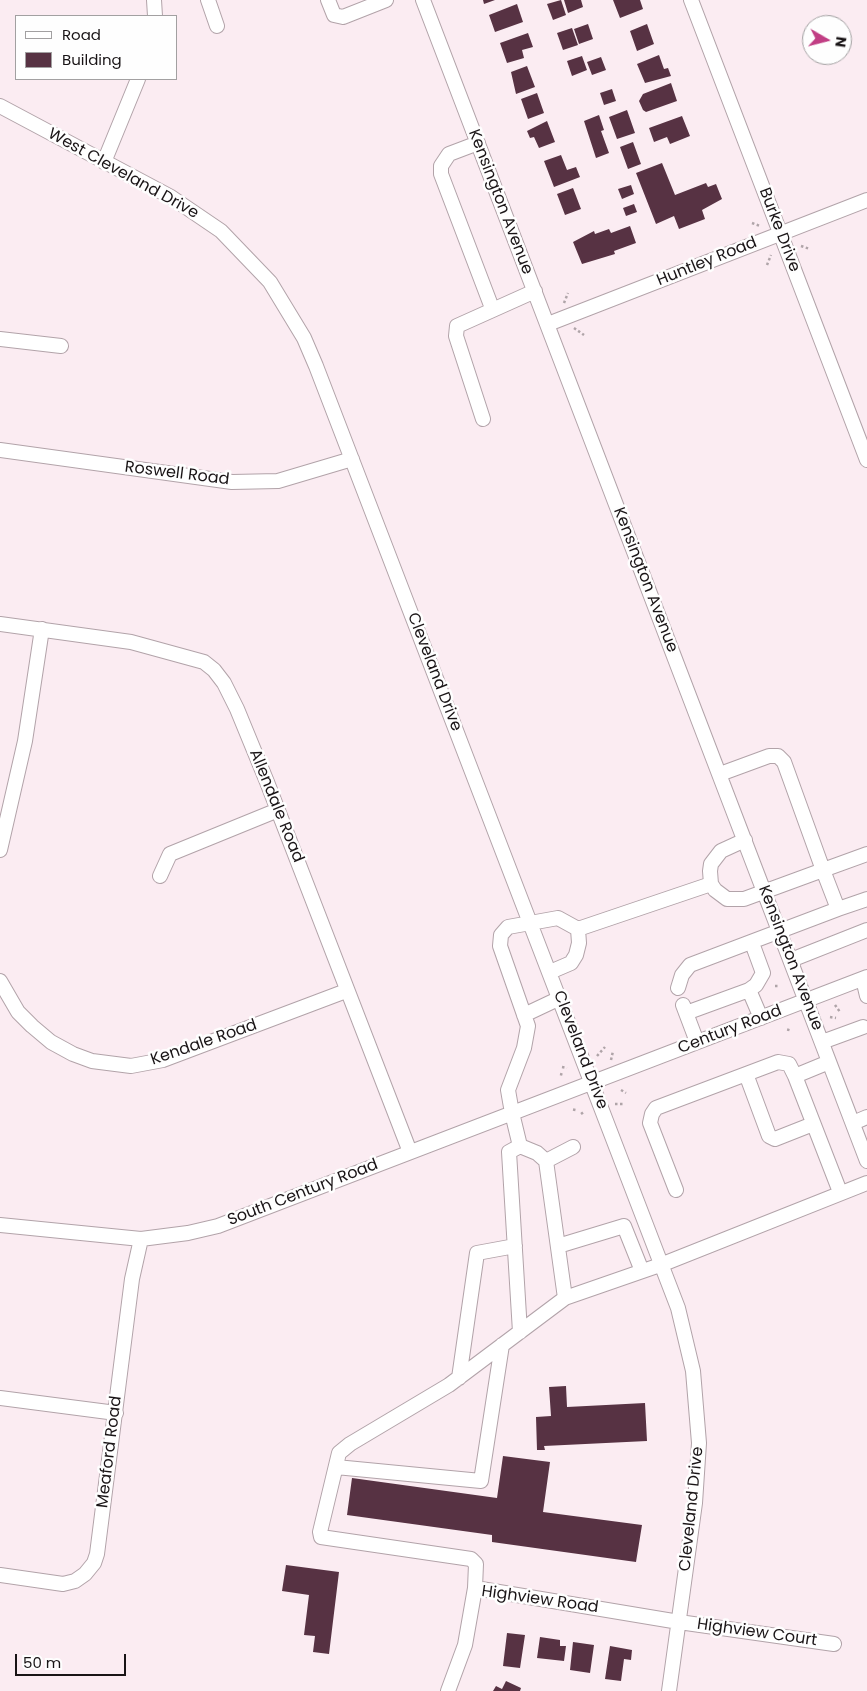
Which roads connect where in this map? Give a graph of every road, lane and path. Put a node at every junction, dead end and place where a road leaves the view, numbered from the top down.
1 (208, 0) edge
2 (328, 0) edge
3 (386, 0) edge
4 (423, 0) edge
5 (691, 0) edge
6 (217, 26) dead end
7 (138, 80) edge
8 (0, 106) edge
9 (478, 143) junction
10 (104, 162) junction
11 (867, 200) edge
12 (752, 223) dead end
13 (761, 226) dead end
14 (780, 233) junction
15 (799, 245) dead end
16 (810, 249) dead end
17 (771, 254) dead end
18 (768, 265) dead end
19 (535, 291) junction
20 (568, 293) dead end
21 (564, 304) dead end
22 (492, 308) junction
23 (548, 324) junction
24 (573, 327) dead end
25 (584, 335) dead end
26 (0, 339) edge
27 (61, 346) dead end
28 (483, 418) dead end
29 (342, 431) joint
30 (0, 450) edge
31 (352, 460) junction
32 (867, 460) edge
33 (0, 624) edge
34 (42, 629) junction
35 (720, 774) junction
36 (278, 810) junction
37 (744, 840) junction
38 (0, 850) edge
39 (867, 854) edge
40 (823, 870) junction
41 (160, 876) dead end
42 (712, 884) junction
43 (765, 892) junction
44 (867, 899) edge
45 (838, 909) junction
46 (531, 922) junction
47 (578, 929) junction
48 (867, 930) edge
49 (779, 931) junction
50 (752, 943) junction
51 (791, 960) junction
52 (550, 972) junction
53 (865, 978) edge
54 (0, 982) edge
55 (678, 988) dead end
56 (749, 990) junction
57 (346, 991) junction
58 (867, 996) edge
59 (560, 998) junction
60 (806, 1001) junction
61 (835, 1006) dead end
62 (840, 1012) dead end
63 (524, 1015) junction
64 (830, 1017) dead end
65 (761, 1018) junction
66 (836, 1018) dead end
67 (866, 1028) edge
68 (697, 1042) junction
69 (822, 1042) junction
70 (605, 1047) dead end
71 (614, 1051) dead end
72 (597, 1056) dead end
73 (611, 1060) dead end
74 (829, 1062) junction
75 (562, 1067) dead end
76 (567, 1068) dead end
77 (560, 1074) dead end
78 (746, 1074) junction
79 (564, 1075) dead end
80 (795, 1076) junction
81 (593, 1082) junction
82 (621, 1090) dead end
83 (626, 1093) dead end
84 (615, 1104) dead end
85 (623, 1104) dead end
86 (575, 1106) dead end
87 (574, 1111) dead end
88 (585, 1111) dead end
89 (512, 1113) junction
90 (581, 1114) dead end
91 (867, 1117) edge
92 (853, 1123) junction
93 (814, 1124) junction
94 (520, 1146) junction
95 (573, 1147) dead end
96 (410, 1152) junction
97 (546, 1161) junction
98 (867, 1161) edge
99 (867, 1183) edge
100 (676, 1190) dead end
101 (840, 1192) junction
102 (0, 1225) edge
103 (141, 1239) junction
104 (515, 1246) junction
105 (558, 1246) junction
106 (663, 1264) junction
107 (642, 1272) junction
108 (565, 1298) junction
109 (520, 1332) junction
110 (502, 1345) junction
111 (459, 1378) junction
112 (0, 1398) edge
113 (116, 1412) junction
114 (336, 1467) junction
115 (0, 1575) edge
116 (475, 1588) junction
117 (679, 1622) junction
118 (834, 1644) dead end
119 (448, 1691) edge
120 (669, 1691) edge

1 - 6 street
2 - 3 street
4 - 9 street, Kensington Avenue
5 - 14 street, Burke Drive
7 - 10 street
8 - 10 street, West Cleveland Drive
9 - 19 street, Kensington Avenue
9 - 22 street
10 - 29 street, West Cleveland Drive
11 - 14 street, Huntley Road
12 - 13 path
14 - 23 street, Huntley Road
14 - 32 street, Burke Drive
15 - 16 path
17 - 18 path
19 - 22 street
19 - 23 street, Kensington Avenue
20 - 21 path
22 - 28 street
23 - 35 street, Kensington Avenue
24 - 25 path
26 - 27 street
29 - 31 street, Cleveland Drive
30 - 31 street, Roswell Road
31 - 46 street, Cleveland Drive
33 - 34 street, Allendale Road
34 - 36 street, Allendale Road
34 - 38 street
35 - 37 street, Kensington Avenue
35 - 40 street
36 - 41 street
36 - 57 street, Allendale Road
37 - 42 street
37 - 43 street, Kensington Avenue
39 - 40 street
40 - 43 street
40 - 45 street
42 - 43 street
42 - 47 street
43 - 49 street, Kensington Avenue
44 - 45 street
45 - 49 street
46 - 47 street
46 - 52 street, Cleveland Drive
46 - 63 street
47 - 52 street
48 - 51 street
49 - 50 street
49 - 51 street, Kensington Avenue
50 - 55 street
50 - 56 street
51 - 60 street, Kensington Avenue
52 - 59 street, Cleveland Drive
53 - 58 street
53 - 60 street, Century Road
54 - 57 street, Kendale Road
56 - 65 street
56 - 68 street
57 - 96 street, Allendale Road
59 - 63 street
59 - 81 street, Cleveland Drive
60 - 65 street, Century Road
60 - 69 street, Kensington Avenue
61 - 62 path
63 - 89 street
64 - 66 path
65 - 68 street, Century Road
67 - 69 street
68 - 81 street, Century Road
69 - 74 street, Kensington Avenue
70 - 72 path
71 - 73 path
74 - 80 street
74 - 92 street, Kensington Avenue
75 - 76 path
77 - 79 path
78 - 80 street
78 - 93 street
78 - 100 street
80 - 93 street
81 - 89 street, South Century Road
81 - 106 street, Cleveland Drive
82 - 83 path
84 - 85 path
86 - 87 path
88 - 90 path
89 - 94 street
89 - 96 street, South Century Road
91 - 92 street
92 - 98 street, Kensington Avenue
93 - 101 street
94 - 97 street
94 - 104 street
95 - 97 street
96 - 103 street, South Century Road
97 - 105 street
99 - 101 street
101 - 106 street
102 - 103 street, South Century Road
103 - 113 street, Meaford Road
104 - 109 street
104 - 111 street
105 - 107 street
105 - 108 street
106 - 107 street
106 - 117 street, Cleveland Drive
107 - 108 street
108 - 109 street
109 - 110 street
110 - 111 street
110 - 114 street
111 - 114 street
112 - 113 street
113 - 115 street, Meaford Road
114 - 116 street
116 - 117 street, Highview Road
116 - 119 street, Highview Road
117 - 118 street, Highview Court
117 - 120 street, Cleveland Drive

